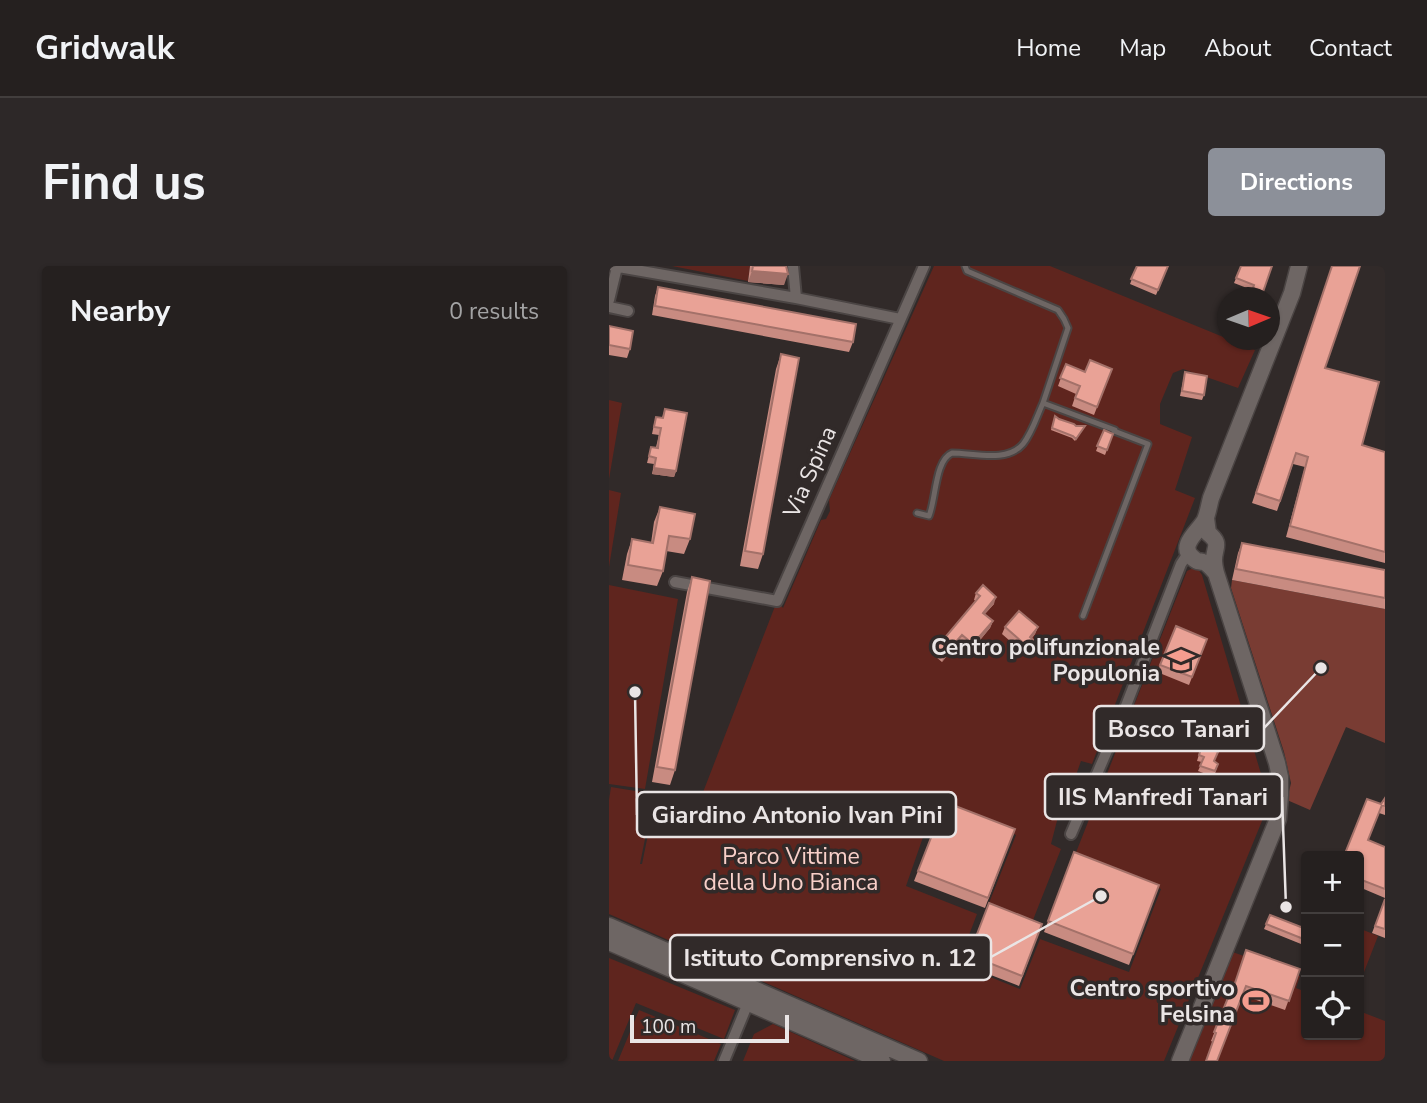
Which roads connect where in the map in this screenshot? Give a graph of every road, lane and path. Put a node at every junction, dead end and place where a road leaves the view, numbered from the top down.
1 (615, 266) edge
2 (793, 266) edge
3 (924, 266) edge
4 (965, 266) edge
5 (1299, 266) edge
6 (796, 298) junction
7 (609, 300) edge
8 (609, 307) edge
9 (628, 311) dead end
10 (900, 319) junction
11 (1043, 403) junction
12 (917, 513) dead end
13 (1203, 528) junction
14 (1189, 554) junction
15 (1212, 564) junction
16 (675, 582) dead end
17 (1083, 616) dead end
18 (1071, 834) dead end
19 (609, 926) edge
20 (609, 942) edge
21 (748, 1003) junction
22 (724, 1061) edge
23 (882, 1061) edge
24 (919, 1061) edge
25 (1180, 1061) edge

1 - 6 street
1 - 7 street
2 - 6 street
3 - 10 street, Via Spina
4 - 11 lane
5 - 13 street
6 - 10 street
8 - 9 street
10 - 16 street, Via Spina
11 - 12 lane
11 - 17 lane
13 - 14 street
13 - 15 street
14 - 15 street
14 - 18 street
15 - 25 street
19 - 24 street
20 - 21 street
21 - 22 street
21 - 23 street

